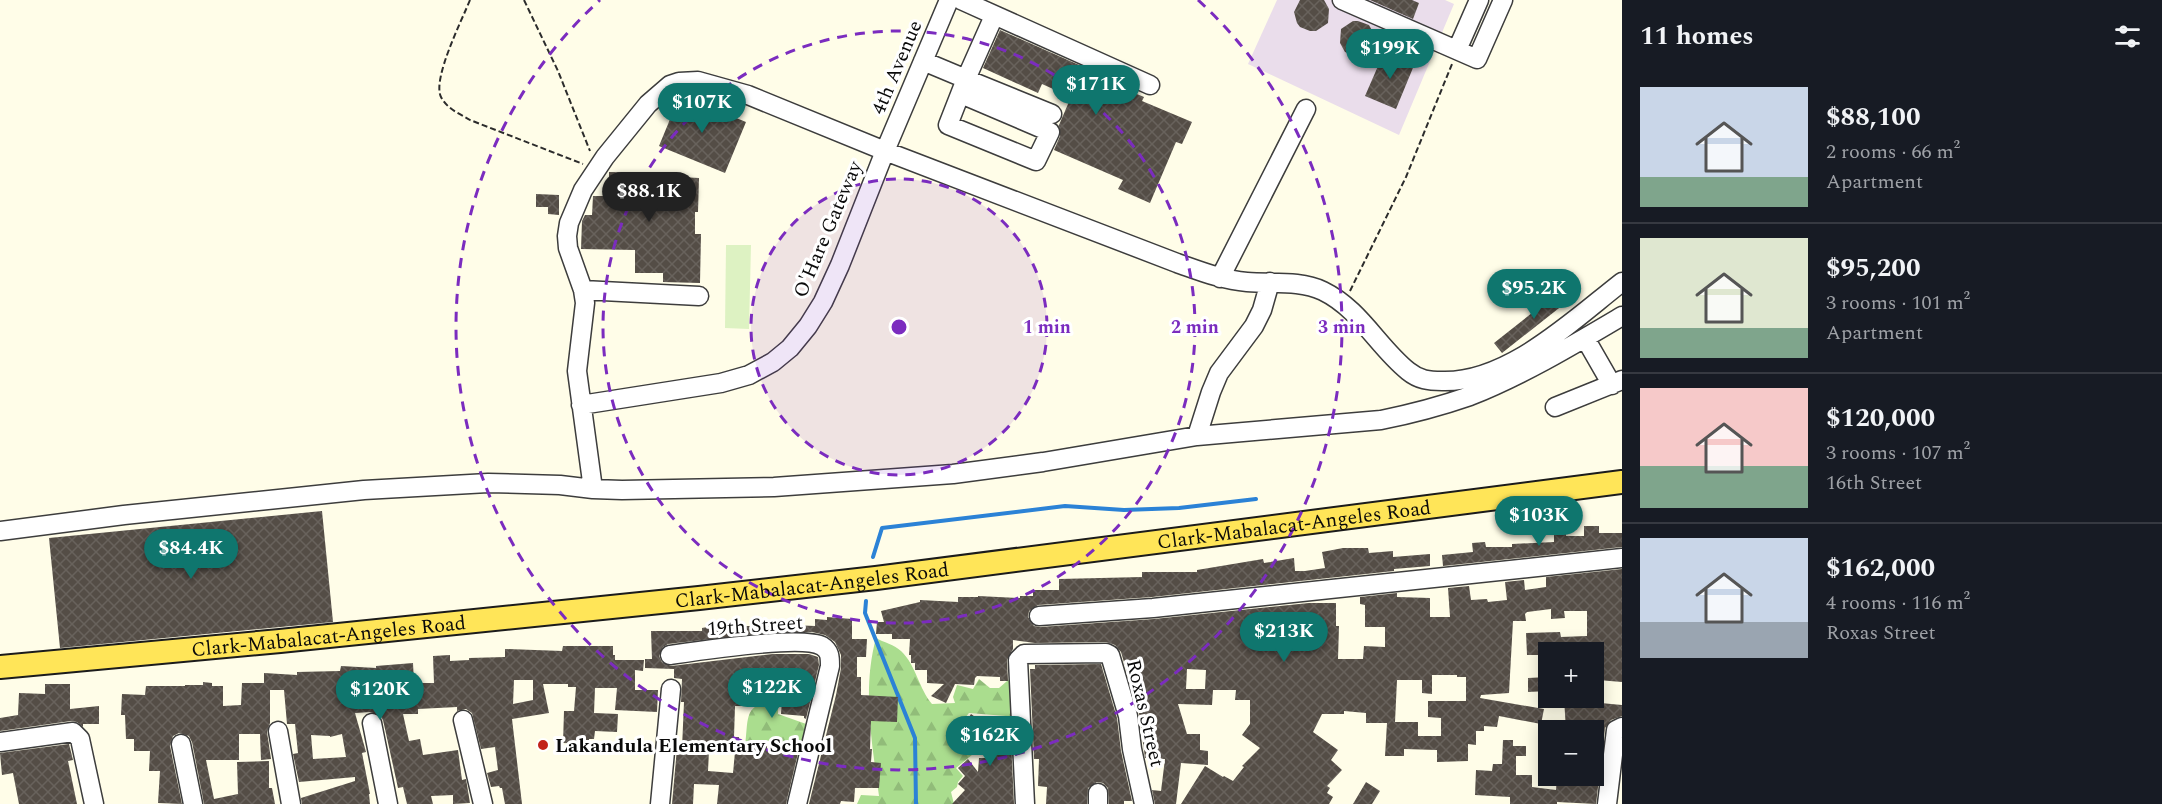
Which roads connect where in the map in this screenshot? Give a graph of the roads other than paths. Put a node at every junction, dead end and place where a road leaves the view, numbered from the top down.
1 (949, 0) edge
2 (961, 0) edge
3 (1342, 0) edge
4 (1479, 0) edge
5 (1499, 1) edge
6 (994, 16) junction
7 (1457, 50) junction
8 (923, 61) junction
9 (1150, 85) dead end
10 (964, 87) junction
11 (988, 106) junction
12 (1306, 108) dead end
13 (1052, 114) dead end
14 (1018, 118) junction
15 (974, 135) junction
16 (1006, 148) junction
17 (885, 151) junction
18 (1220, 278) junction
19 (1270, 282) junction
20 (1622, 282) edge
21 (583, 290) junction
22 (699, 296) dead end
23 (1622, 316) edge
24 (1585, 338) junction
25 (1424, 380) junction
26 (1617, 382) edge
27 (581, 405) junction
28 (1555, 407) dead end
29 (1430, 408) junction
30 (1197, 436) junction
31 (1622, 482) edge
32 (592, 489) junction
33 (0, 531) edge
34 (1622, 558) edge
35 (1039, 616) dead end
36 (670, 655) dead end
37 (0, 667) edge
38 (671, 689) dead end
39 (463, 720) dead end
40 (372, 723) dead end
41 (1622, 727) edge
42 (278, 731) dead end
43 (0, 742) edge
44 (181, 744) dead end
45 (94, 804) edge
46 (193, 804) edge
47 (291, 804) edge
48 (388, 804) edge
49 (483, 804) edge
50 (660, 804) edge
51 (797, 804) edge
52 (1025, 804) edge
53 (1144, 804) edge
54 (1607, 804) edge

1 - 8 street, 4th Avenue
2 - 6 street
3 - 7 street
4 - 7 street
5 - 7 street
6 - 9 street
6 - 10 street
8 - 10 street
8 - 17 street, 4th Avenue
10 - 11 street
10 - 13 street
10 - 15 street
11 - 14 street
11 - 15 street
12 - 18 street
14 - 16 street
14 - 16 street
15 - 16 street
17 - 18 street
17 - 21 street
17 - 27 street, O'Hare Gateway
18 - 19 street
19 - 25 street
19 - 30 street
20 - 25 street
21 - 22 street
21 - 27 street
23 - 24 street
24 - 26 street
24 - 29 street
25 - 29 street
26 - 28 street
27 - 32 street
29 - 30 street
30 - 32 street
31 - 37 main road, Clark-Mabalacat-Angeles Road
32 - 33 street
34 - 35 street
36 - 51 street, 19th Street
38 - 50 street
39 - 49 street
40 - 48 street
41 - 54 street
42 - 47 street
43 - 45 street
44 - 46 street
52 - 53 street, Roxas Street

